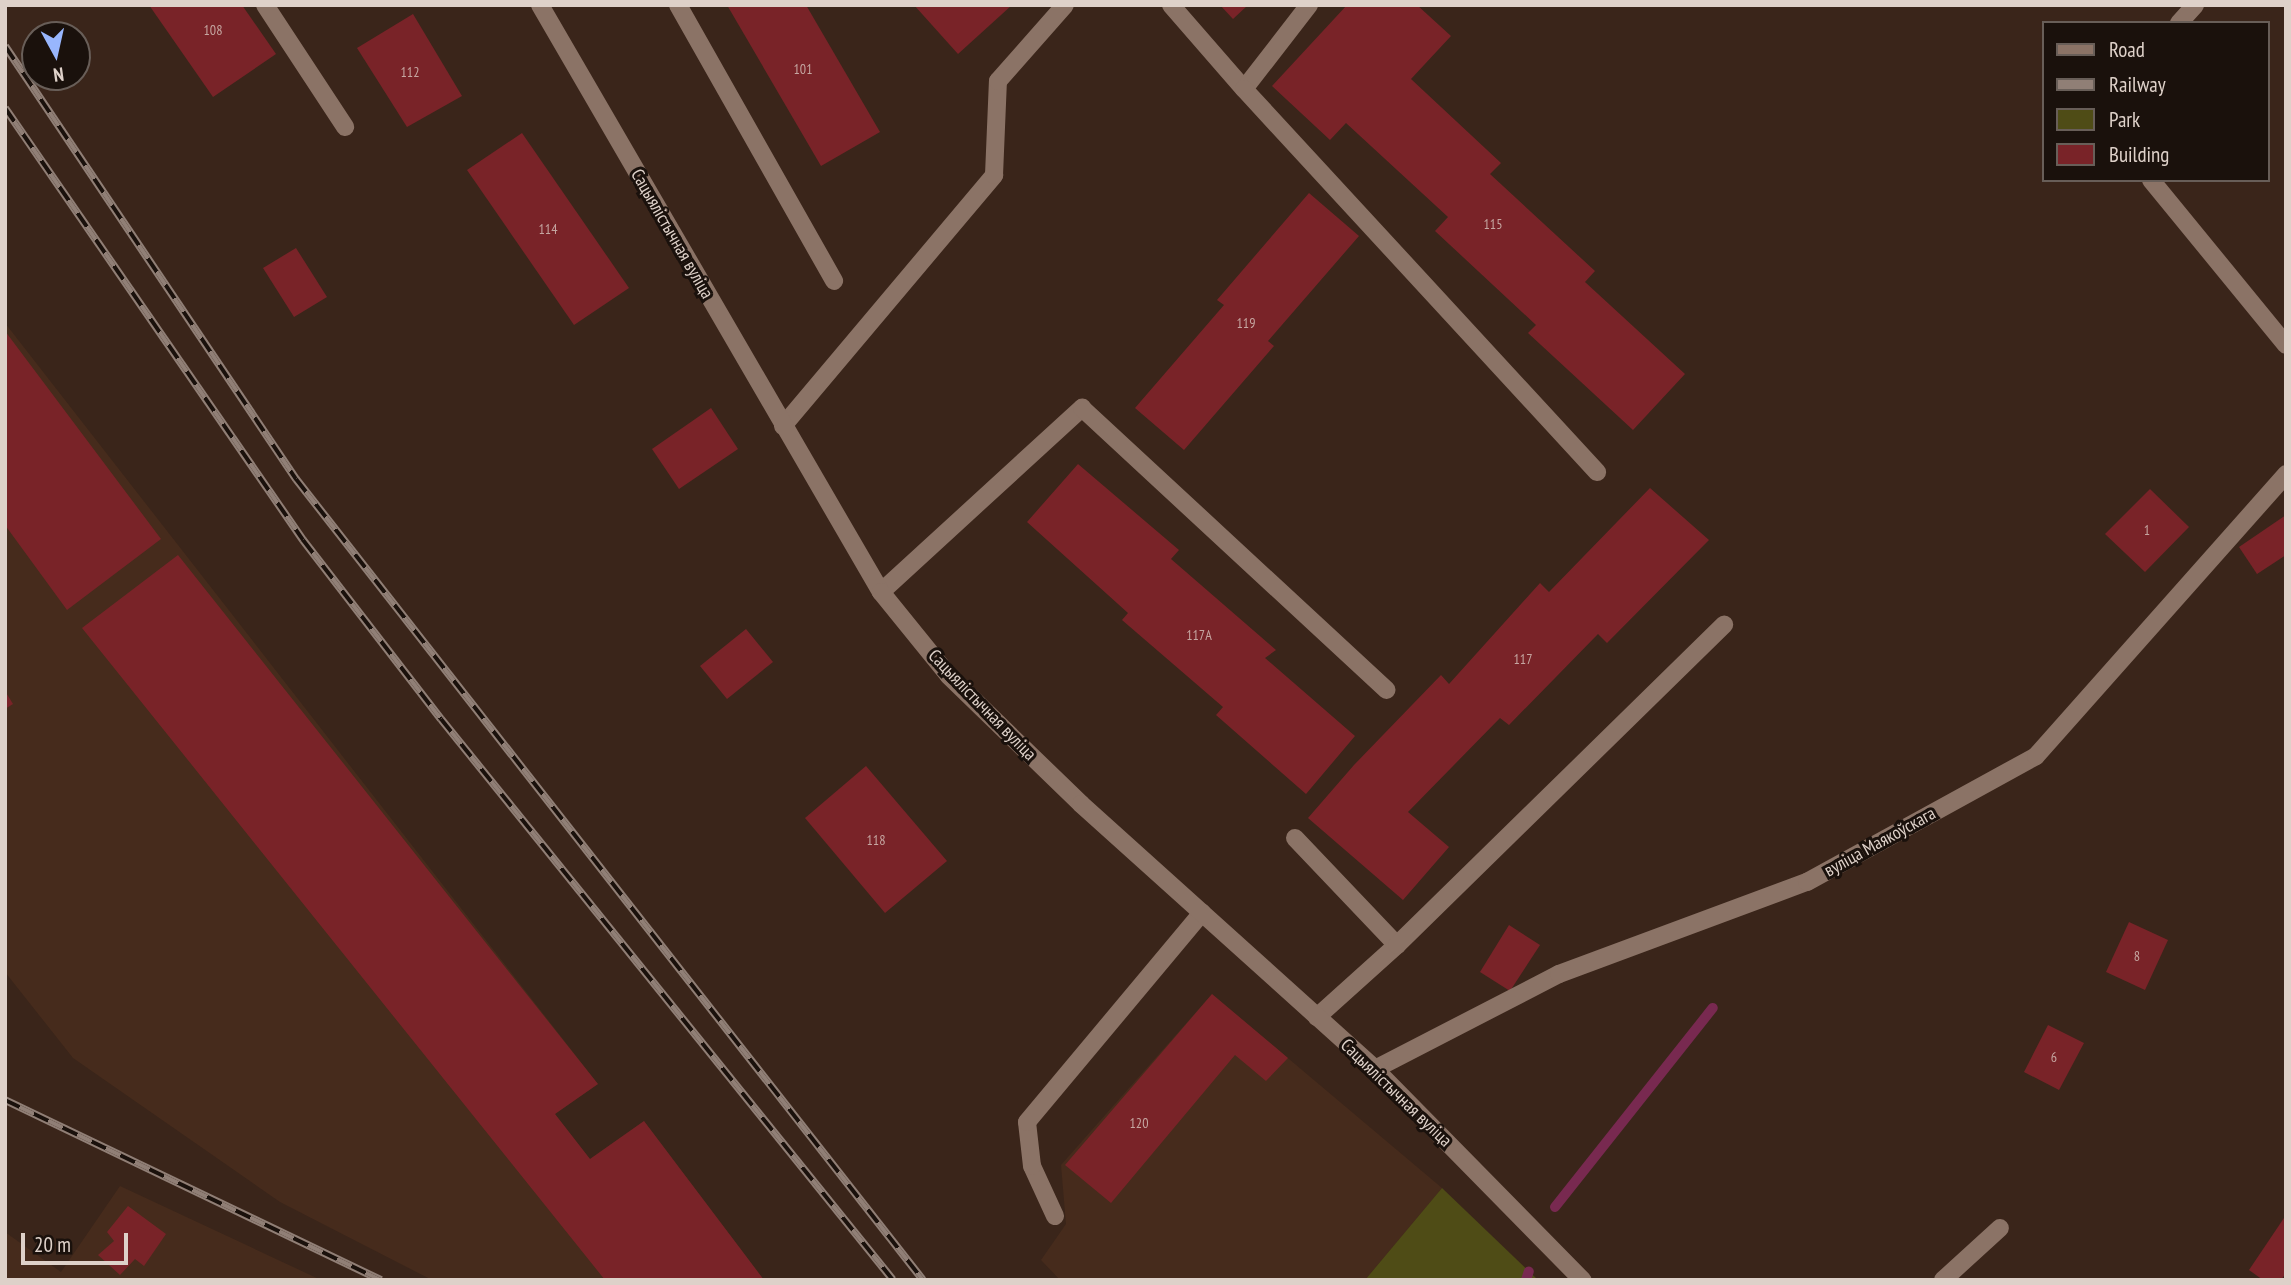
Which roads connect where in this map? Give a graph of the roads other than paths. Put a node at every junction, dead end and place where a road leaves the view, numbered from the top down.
1 (265, 5) edge
2 (540, 5) edge
3 (678, 5) edge
4 (1171, 5) edge
5 (1309, 5) edge
6 (2194, 5) edge
7 (1057, 8) edge
8 (2181, 21) edge
9 (1244, 89) junction
10 (345, 127) dead end
11 (2153, 182) edge
12 (834, 281) dead end
13 (2286, 345) edge
14 (783, 426) junction
15 (1597, 472) dead end
16 (2286, 474) edge
17 (881, 592) junction
18 (1724, 625) dead end
19 (1386, 690) dead end
20 (1295, 838) dead end
21 (1202, 913) junction
22 (1397, 945) junction
23 (1317, 1017) junction
24 (1375, 1069) junction
25 (1055, 1216) dead end
26 (2000, 1228) dead end
27 (1582, 1280) edge
28 (1943, 1280) edge

1 - 10 street
2 - 14 street, Сацыялістычная вуліца
3 - 12 street
4 - 9 street
5 - 9 street
6 - 8 street
7 - 14 street
9 - 15 street
11 - 13 street
14 - 17 street, Сацыялістычная вуліца
16 - 24 street, вуліца Маякоўскага
17 - 19 street
17 - 21 street, Сацыялістычная вуліца
18 - 22 street
20 - 22 street
21 - 23 street, Сацыялістычная вуліца
21 - 25 street
22 - 23 street
23 - 24 street, Сацыялістычная вуліца
24 - 27 street, Сацыялістычная вуліца
26 - 28 street

